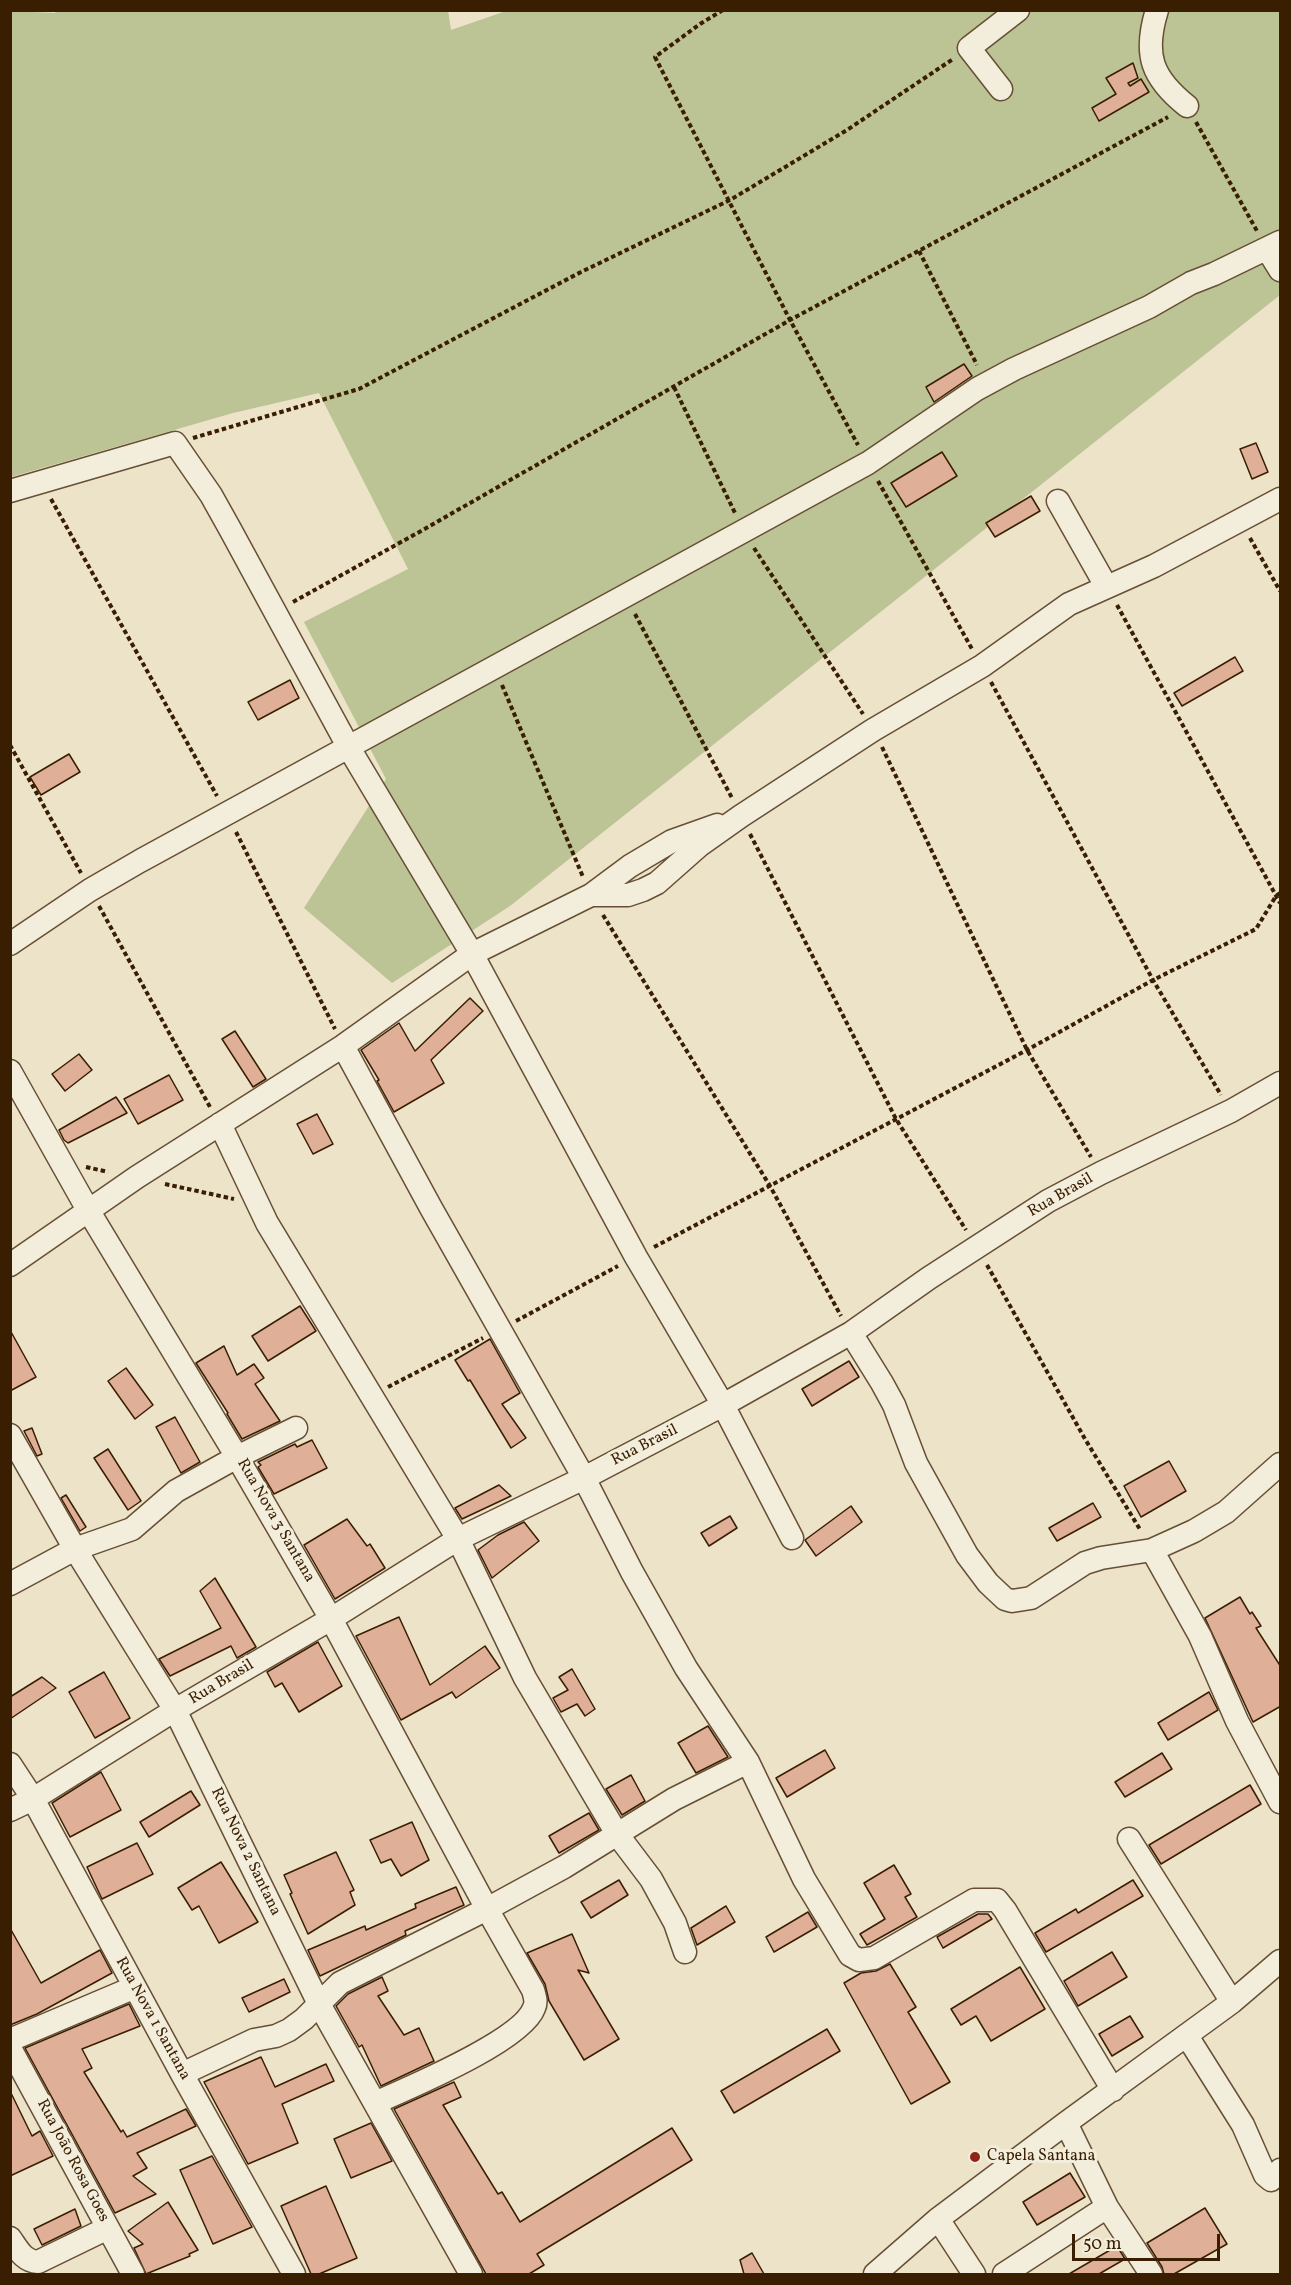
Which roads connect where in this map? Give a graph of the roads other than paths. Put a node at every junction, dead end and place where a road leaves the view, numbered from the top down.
1 (1018, 10) edge
2 (1156, 11) edge
3 (1001, 89) dead end
4 (1187, 106) road end
5 (1274, 245) edge
6 (1281, 270) edge
7 (10, 491) edge
8 (1281, 500) edge
9 (1058, 501) dead end
10 (1106, 586) junction
11 (349, 748) junction
12 (10, 944) edge
13 (471, 954) junction
14 (343, 1046) junction
15 (10, 1071) edge
16 (1281, 1083) edge
17 (220, 1124) junction
18 (88, 1210) junction
19 (10, 1265) edge
20 (850, 1333) junction
21 (723, 1406) junction
22 (296, 1428) dead end
23 (10, 1435) edge
24 (237, 1456) junction
25 (1281, 1464) edge
26 (584, 1478) junction
27 (792, 1538) dead end
28 (458, 1539) junction
29 (75, 1549) junction
30 (1152, 1550) junction
31 (10, 1584) edge
32 (331, 1618) junction
33 (175, 1710) junction
34 (748, 1762) junction
35 (10, 1764) edge
36 (33, 1798) junction
37 (1281, 1802) edge
38 (10, 1810) edge
39 (616, 1834) junction
40 (1129, 1839) dead end
41 (487, 1909) junction
42 (685, 1952) dead end
43 (1281, 1961) edge
44 (135, 1987) junction
45 (1232, 2002) junction
46 (319, 2004) junction
47 (1187, 2036) junction
48 (10, 2040) edge
49 (10, 2048) edge
50 (182, 2074) junction
51 (1113, 2090) junction
52 (375, 2103) junction
53 (1066, 2123) junction
54 (1277, 2181) edge
55 (1107, 2207) junction
56 (938, 2219) junction
57 (108, 2228) junction
58 (10, 2238) edge
59 (133, 2274) edge
60 (294, 2274) edge
61 (471, 2274) edge
62 (875, 2274) edge
63 (974, 2274) edge
64 (1004, 2274) edge
65 (1151, 2274) edge

1 - 3 street
2 - 4 street
5 - 6 street
5 - 11 street
7 - 11 street
8 - 10 street
9 - 10 street
10 - 13 street
11 - 12 street
11 - 13 street
13 - 14 street
13 - 21 street
14 - 17 street
14 - 26 street
15 - 18 street, Rua Nova 3 Santana
16 - 20 street, Rua Brasil
17 - 18 street
17 - 28 street
18 - 19 street
18 - 24 street, Rua Nova 3 Santana
20 - 21 street, Rua Brasil
20 - 30 street
21 - 26 street, Rua Brasil
21 - 27 street
22 - 24 street
23 - 29 street, Rua Nova 2 Santana
24 - 29 street
24 - 32 street, Rua Nova 3 Santana
25 - 30 street
26 - 28 street, Rua Brasil
26 - 34 street
28 - 32 street, Rua Brasil
28 - 39 street
29 - 31 street
29 - 33 street, Rua Nova 2 Santana
30 - 37 street
32 - 33 street, Rua Brasil
32 - 41 street, Rua Nova 3 Santana
33 - 36 street, Rua Brasil
33 - 46 street, Rua Nova 2 Santana
34 - 39 street
34 - 51 street
35 - 36 street, Rua Nova 1 Santana
36 - 38 street, Rua Brasil
36 - 44 street, Rua Nova 1 Santana
39 - 41 street
39 - 42 street
40 - 45 street
41 - 46 street
41 - 52 street, Rua Nova 3 Santana
43 - 45 street
44 - 48 street
44 - 50 street, Rua Nova 1 Santana
45 - 47 street
46 - 50 street
46 - 52 street, Rua Nova 2 Santana
47 - 51 street
47 - 54 street
49 - 57 street, Rua João Rosa Goes
50 - 60 street, Rua Nova 1 Santana
51 - 53 street
52 - 61 street, Rua Nova 2 Santana
53 - 55 street
53 - 56 street
55 - 64 street
55 - 65 street
56 - 62 street
56 - 63 street
57 - 58 street
57 - 59 street, Rua João Rosa Goes

